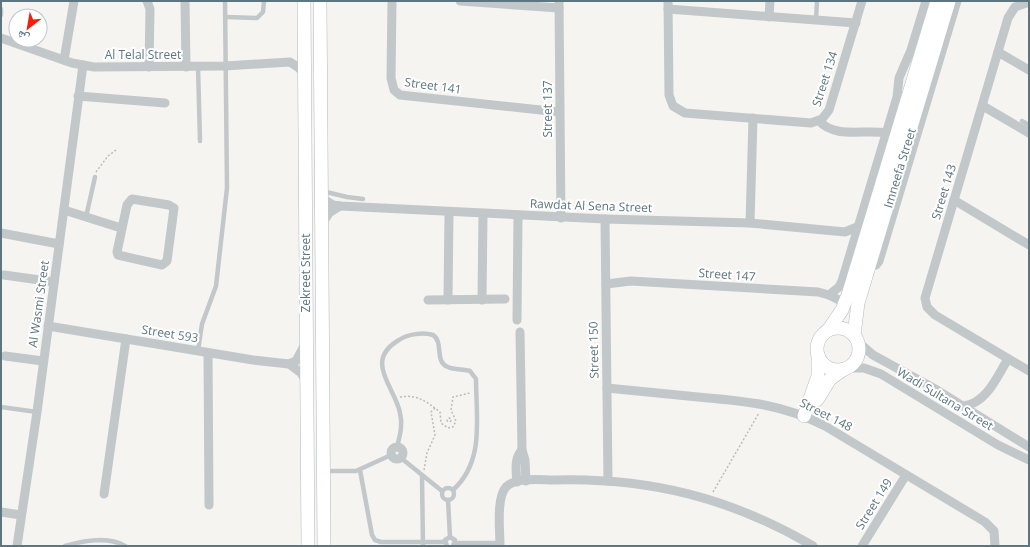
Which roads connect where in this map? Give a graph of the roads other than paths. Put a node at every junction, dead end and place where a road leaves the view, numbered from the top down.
1 (74, 1) edge
2 (147, 1) edge
3 (185, 1) edge
4 (225, 1) edge
5 (264, 1) edge
6 (304, 1) edge
7 (320, 1) edge
8 (392, 1) edge
9 (460, 1) edge
10 (770, 1) edge
11 (817, 1) edge
12 (862, 1) edge
13 (926, 1) edge
14 (937, 1) edge
15 (949, 1) edge
16 (957, 1) edge
17 (1029, 2) edge
18 (559, 4) edge
19 (668, 5) edge
20 (1, 9) edge
21 (1, 15) edge
22 (226, 17) junction
23 (769, 17) junction
24 (816, 20) junction
25 (856, 23) junction
26 (1, 38) edge
27 (305, 48) junction
28 (998, 52) junction
29 (64, 60) junction
30 (290, 62) junction
31 (83, 65) junction
32 (225, 66) junction
33 (149, 67) junction
34 (186, 67) junction
35 (198, 67) junction
36 (1029, 70) edge
37 (306, 76) junction
38 (913, 80) junction
39 (898, 89) junction
40 (78, 96) junction
41 (165, 102) dead end
42 (982, 106) junction
43 (559, 112) junction
44 (753, 118) junction
45 (819, 121) junction
46 (1022, 121) dead end
47 (1029, 125) edge
48 (886, 133) junction
49 (1029, 133) edge
50 (200, 141) dead end
51 (95, 177) road end
52 (321, 194) junction
53 (363, 198) dead end
54 (954, 200) junction
55 (340, 206) junction
56 (64, 210) junction
57 (449, 212) junction
58 (483, 214) junction
59 (518, 215) junction
60 (872, 216) junction
61 (86, 217) junction
62 (561, 218) junction
63 (605, 220) junction
64 (750, 223) junction
65 (322, 224) junction
66 (857, 227) junction
67 (122, 228) junction
68 (841, 231) junction
69 (1, 233) edge
70 (60, 244) junction
71 (1029, 245) edge
72 (850, 257) junction
73 (870, 267) junction
74 (855, 274) junction
75 (4, 275) dead end
76 (54, 282) junction
77 (606, 284) junction
78 (829, 295) junction
79 (505, 299) dead end
80 (428, 300) dead end
81 (448, 300) junction
82 (482, 300) junction
83 (845, 303) junction
84 (517, 320) dead end
85 (48, 326) junction
86 (829, 329) junction
87 (520, 332) dead end
88 (126, 339) junction
89 (856, 339) junction
90 (306, 343) junction
91 (198, 351) junction
92 (208, 353) junction
93 (818, 355) junction
94 (5, 356) dead end
95 (1008, 359) junction
96 (43, 362) junction
97 (289, 364) junction
98 (845, 369) junction
99 (1029, 371) edge
100 (306, 381) junction
101 (607, 388) junction
102 (983, 398) junction
103 (964, 406) junction
104 (1, 407) edge
105 (37, 412) junction
106 (806, 417) junction
107 (985, 419) junction
108 (1006, 432) junction
109 (998, 445) junction
110 (397, 447) junction
111 (1029, 447) edge
112 (391, 455) junction
113 (401, 458) junction
114 (1029, 460) edge
115 (360, 470) junction
116 (323, 471) junction
117 (906, 475) junction
118 (422, 477) junction
119 (521, 481) junction
120 (608, 481) junction
121 (453, 490) junction
122 (442, 491) junction
123 (104, 494) dead end
124 (448, 500) junction
125 (209, 505) dead end
126 (1, 512) edge
127 (21, 515) junction
128 (450, 537) junction
129 (423, 544) edge
130 (446, 544) edge
131 (454, 544) edge
132 (500, 545) edge
133 (17, 546) edge
134 (65, 546) edge
135 (125, 546) edge
136 (308, 546) edge
137 (324, 546) edge
138 (814, 546) edge
139 (862, 546) edge
140 (995, 546) edge

1 - 29 street
2 - 33 street
3 - 34 street
4 - 22 lane
5 - 22 lane
6 - 27 street, Zekreet Street
7 - 52 street, Zekreet Street
8 - 43 street, Street 141
9 - 18 street
10 - 23 street
11 - 24 lane
12 - 25 street, Street 134
13 - 39 street
14 - 38 street, Imneefa Street
15 - 73 street, Imneefa Street
16 - 73 street
17 - 28 street, Street 143
18 - 43 street, Street 137
19 - 23 street
19 - 44 street, Street 134
20 - 21 lane
22 - 32 lane
23 - 24 street
24 - 25 street
25 - 45 street, Street 134
26 - 29 street, Al Telal Street
27 - 30 street
27 - 37 street, Zekreet Street
28 - 36 street
28 - 42 street, Street 143
29 - 31 street, Al Telal Street
30 - 32 street, Al Telal Street
30 - 37 street
31 - 33 street, Al Telal Street
31 - 40 street, Al Wasmi Street
32 - 35 street, Al Telal Street
32 - 91 lane
33 - 34 street, Al Telal Street
34 - 35 street, Al Telal Street
35 - 50 lane
37 - 90 street, Zekreet Street
38 - 39 street
38 - 60 street, Imneefa Street
39 - 48 street
40 - 41 street
40 - 56 street, Al Wasmi Street
42 - 49 street
42 - 54 street, Street 143
43 - 62 street, Street 137
44 - 45 street, Street 134
44 - 64 street
45 - 48 street
46 - 47 lane
48 - 66 street
51 - 61 lane
52 - 53 lane
52 - 55 street, Rawdat Al Sena Street
52 - 65 street, Zekreet Street
54 - 71 street
54 - 95 street, Street 143
55 - 57 street, Rawdat Al Sena Street
55 - 65 street
56 - 61 street
56 - 70 street, Al Wasmi Street
57 - 58 street, Rawdat Al Sena Street
57 - 81 street
58 - 59 street, Rawdat Al Sena Street
58 - 82 street
59 - 62 street, Rawdat Al Sena Street
59 - 84 street
60 - 66 street, Rawdat Al Sena Street
60 - 74 street, Imneefa Street
61 - 67 street
62 - 63 street, Rawdat Al Sena Street
63 - 64 street, Rawdat Al Sena Street
63 - 77 street, Street 150
64 - 68 street, Rawdat Al Sena Street
65 - 116 street, Zekreet Street
66 - 68 street, Rawdat Al Sena Street
66 - 72 street
67 - 67 street
68 - 72 street
69 - 70 street
70 - 76 street, Al Wasmi Street
72 - 74 street
72 - 78 street
73 - 89 street, Imneefa Street
74 - 83 street, Imneefa Street
75 - 76 street
76 - 85 street, Al Wasmi Street
77 - 78 street, Street 147
77 - 101 street, Street 150
78 - 83 street, Street 147
79 - 82 street
80 - 81 street
81 - 82 street
83 - 86 street, Imneefa Street
85 - 88 street, Street 593
85 - 96 street, Al Wasmi Street
86 - 89 street
86 - 93 street
87 - 119 street
88 - 91 street, Street 593
88 - 123 street
89 - 98 street
89 - 103 street, Wadi Sultana Street
90 - 97 street
90 - 100 street, Zekreet Street
91 - 92 street, Street 593
92 - 97 street, Street 593
92 - 125 street
93 - 98 street
93 - 106 street
94 - 96 street
95 - 99 street, Street 143
95 - 102 street
96 - 105 street, Al Wasmi Street
97 - 100 street
98 - 106 street
98 - 109 street, Wadi Sultana Street
100 - 136 street, Zekreet Street
101 - 106 street, Street 148
101 - 120 street, Street 150
102 - 103 street
102 - 107 street
103 - 107 street, Wadi Sultana Street
104 - 105 lane
105 - 127 street, Al Wasmi Street
106 - 117 street, Street 148
107 - 108 street, Wadi Sultana Street
108 - 109 street
108 - 111 street, Wadi Sultana Street
109 - 114 street, Wadi Sultana Street
110 - 112 street
110 - 113 street
110 - 121 lane
112 - 113 street
112 - 115 lane
113 - 118 lane
115 - 116 lane
115 - 129 lane
116 - 137 street, Zekreet Street
117 - 139 street, Street 149
117 - 140 street, Street 148
118 - 122 lane
118 - 129 lane
119 - 120 street
119 - 132 street
120 - 138 street
121 - 122 lane
121 - 124 lane
122 - 124 lane
124 - 128 lane
126 - 127 street
127 - 133 street, Al Wasmi Street
128 - 130 lane
128 - 131 lane
129 - 130 lane
131 - 132 lane
134 - 135 lane

